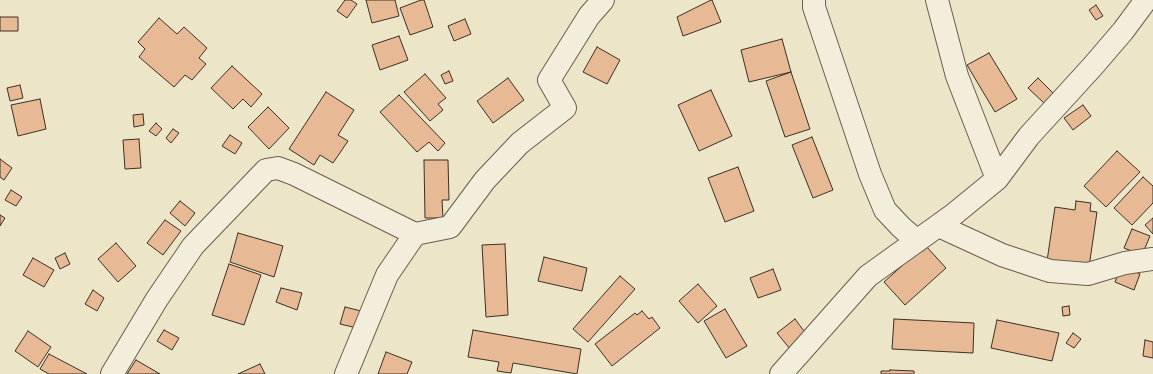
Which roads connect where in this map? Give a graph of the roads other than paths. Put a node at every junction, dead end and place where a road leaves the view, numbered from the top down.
1 (603, 0) edge
2 (814, 0) edge
3 (937, 0) edge
4 (1146, 0) edge
5 (998, 179) junction
6 (939, 226) junction
7 (415, 234) junction
8 (918, 241) junction
9 (1153, 259) edge
10 (112, 374) edge
11 (346, 374) edge
12 (781, 374) edge

1 - 7 street
2 - 8 street
3 - 5 street
4 - 5 street
5 - 6 street
6 - 8 street
6 - 9 street
7 - 10 street
7 - 11 street
8 - 12 street

